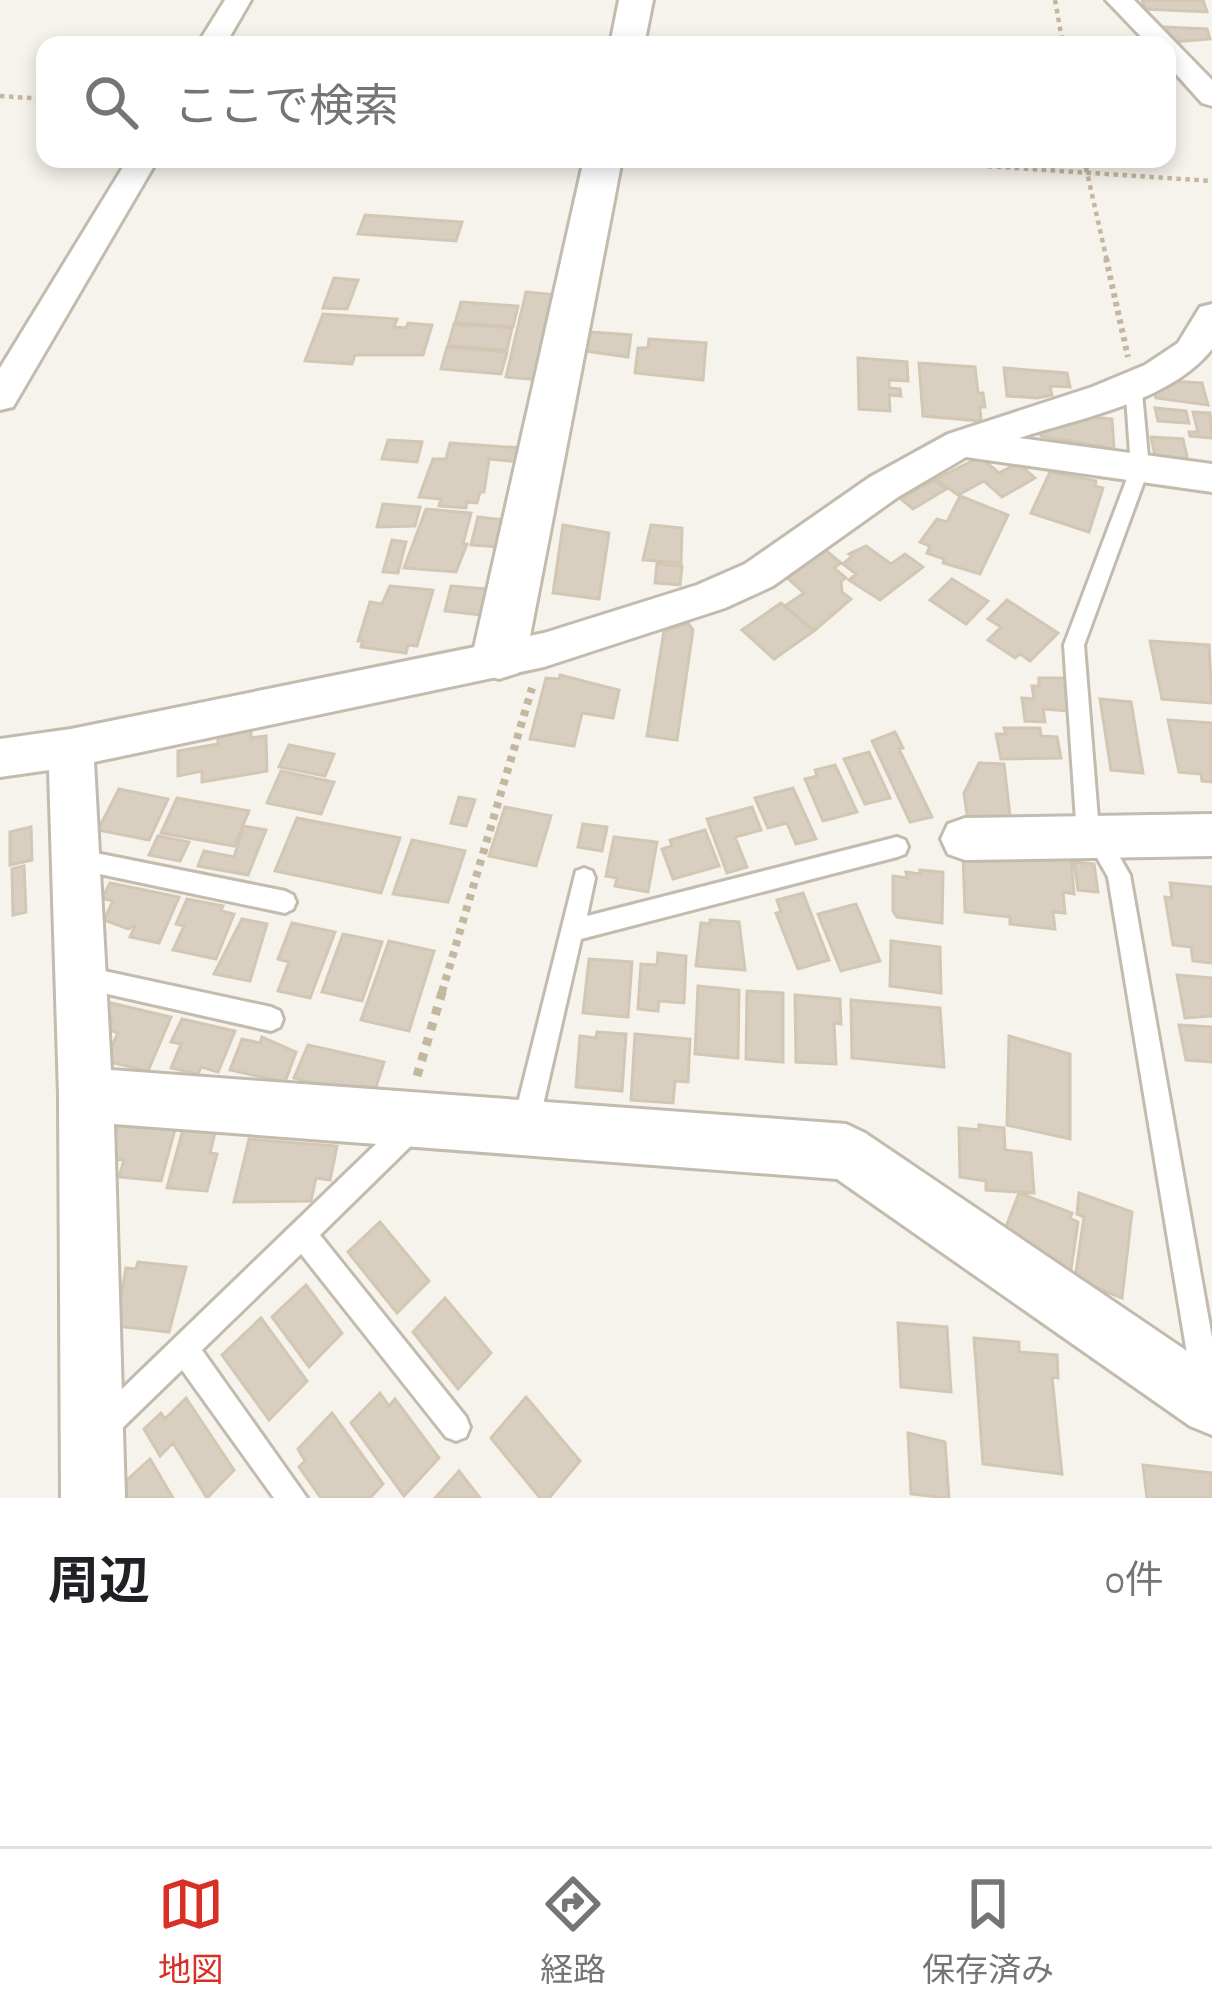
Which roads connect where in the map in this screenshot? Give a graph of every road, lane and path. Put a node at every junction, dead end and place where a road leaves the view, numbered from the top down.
1 (238, 0) edge
2 (636, 0) edge
3 (1054, 0) edge
4 (1119, 0) edge
5 (216, 36) edge
6 (629, 36) edge
7 (1061, 36) edge
8 (1156, 36) edge
9 (1176, 57) edge
10 (0, 96) edge
11 (1212, 97) edge
12 (36, 98) edge
13 (137, 168) edge
14 (602, 168) edge
15 (1012, 168) edge
16 (1085, 168) edge
17 (1086, 173) junction
18 (1212, 181) edge
19 (1212, 315) edge
20 (1133, 382) junction
21 (0, 398) edge
22 (961, 443) junction
23 (1140, 468) junction
24 (1212, 478) edge
25 (521, 654) junction
26 (70, 748) junction
27 (0, 758) edge
28 (1212, 836) edge
29 (1096, 838) junction
30 (965, 839) dead end
31 (897, 847) dead end
32 (76, 859) junction
33 (584, 878) dead end
34 (285, 902) dead end
35 (573, 930) junction
36 (80, 977) junction
37 (271, 1019) dead end
38 (86, 1095) junction
39 (413, 1118) junction
40 (525, 1128) junction
41 (302, 1234) junction
42 (184, 1349) junction
43 (1211, 1403) edge
44 (456, 1427) dead end
45 (91, 1439) junction
46 (93, 1498) edge
47 (292, 1498) edge

1 - 5 street
2 - 6 street
3 - 7 path
4 - 8 street
9 - 11 street
10 - 12 path
13 - 21 street
14 - 25 street
15 - 17 path
16 - 17 path
17 - 18 path
17 - 20 path
19 - 20 street
20 - 22 street
20 - 23 lane
22 - 23 street
22 - 25 street
23 - 24 street
23 - 29 lane
25 - 26 street
25 - 39 path
26 - 27 street
26 - 32 street
28 - 29 street
29 - 30 street
29 - 43 lane
31 - 35 lane
32 - 34 lane
32 - 36 street
33 - 35 lane
35 - 40 lane
36 - 37 lane
36 - 38 street
38 - 39 street
38 - 45 street
39 - 40 street
39 - 41 lane
40 - 43 street
41 - 42 lane
41 - 44 lane
42 - 45 lane
42 - 47 lane
45 - 46 street

